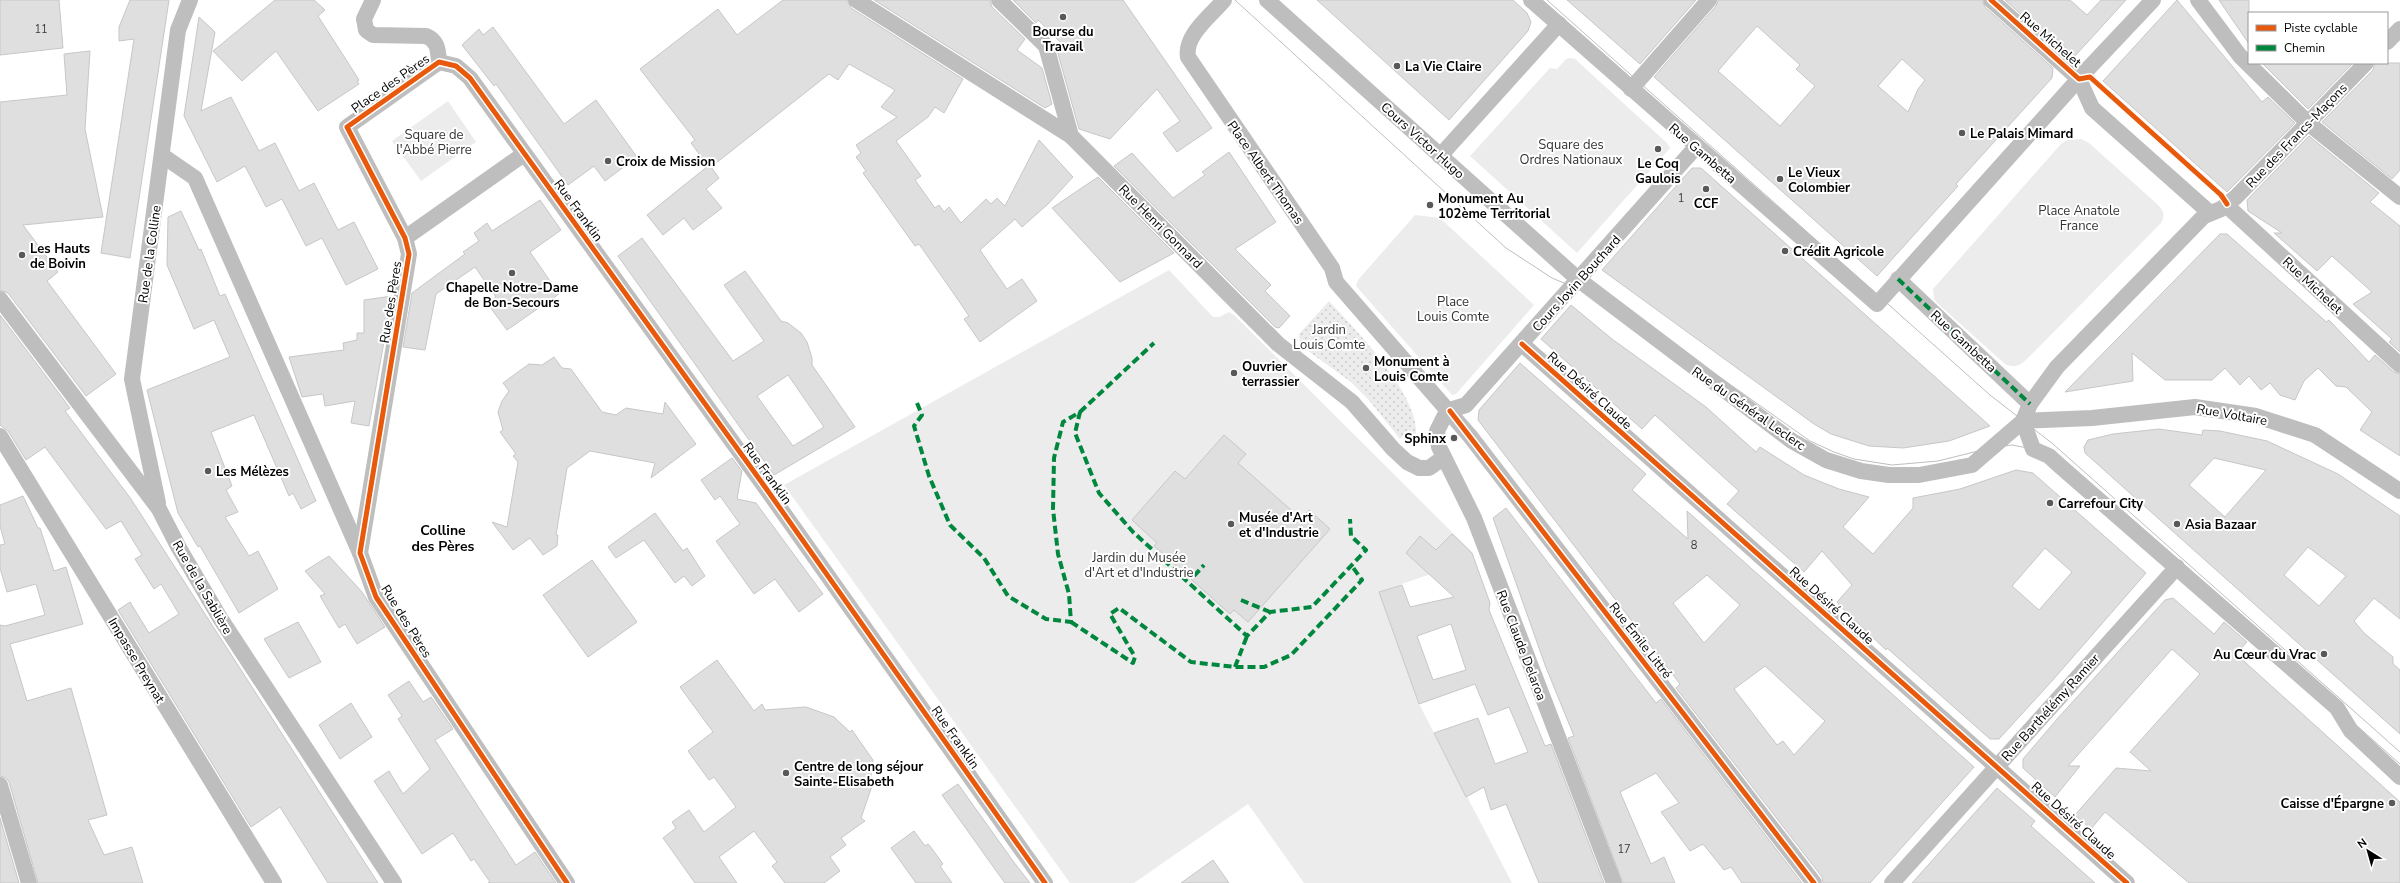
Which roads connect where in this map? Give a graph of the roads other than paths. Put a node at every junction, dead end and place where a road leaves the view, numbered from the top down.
1 (190, 0) edge
2 (373, 0) edge
3 (856, 0) edge
4 (999, 0) edge
5 (1224, 0) edge
6 (1267, 0) edge
7 (1531, 0) edge
8 (1709, 0) edge
9 (1990, 0) edge
10 (2153, 0) edge
11 (2198, 0) edge
12 (1558, 24) junction
13 (2400, 29) edge
14 (2388, 41) edge
15 (439, 62) junction
16 (2248, 64) edge
17 (2248, 64) edge
18 (2365, 64) edge
19 (470, 78) joint
20 (2079, 79) junction
21 (1631, 89) junction
22 (2308, 123) junction
23 (1071, 136) junction
24 (1696, 147) junction
25 (524, 154) junction
26 (163, 156) junction
27 (1440, 156) junction
28 (2400, 197) edge
29 (2226, 206) junction
30 (2210, 213) junction
31 (405, 238) junction
32 (1898, 279) junction
33 (1579, 280) junction
34 (0, 299) edge
35 (1522, 344) junction
36 (2400, 365) edge
37 (2030, 404) junction
38 (1450, 411) junction
39 (2022, 421) junction
40 (0, 436) edge
41 (1443, 458) junction
42 (2400, 491) edge
43 (160, 509) junction
44 (360, 553) junction
45 (2177, 567) junction
46 (1997, 766) junction
47 (2400, 777) edge
48 (0, 785) edge
49 (29, 883) edge
50 (274, 883) edge
51 (394, 883) edge
52 (567, 883) edge
53 (1045, 883) edge
54 (1614, 883) edge
55 (1814, 883) edge
56 (1892, 883) edge
57 (2127, 883) edge

1 - 26 street, Rue de la Colline
2 - 15 street
3 - 23 street, Rue Henri Gonnard
4 - 23 street
5 - 38 street, Place Albert Thomas
6 - 27 street, Cours Victor Hugo
7 - 12 street, Rue Gambetta
8 - 21 street
9 - 20 street, Rue Michelet
10 - 20 street
11 - 17 street
12 - 21 street, Rue Gambetta
12 - 27 street
13 - 14 street
15 - 19 street, Place des Pères
15 - 31 street, Place des Pères
16 - 22 street
18 - 22 street, Rue des Francs-Maçons
19 - 25 street, Rue Franklin
20 - 30 street, Rue Michelet
20 - 32 street
21 - 24 street, Rue Gambetta
22 - 28 street
22 - 29 street, Rue des Francs-Maçons
23 - 41 street, Rue Henri Gonnard
24 - 32 street, Rue Gambetta
24 - 33 street, Cours Jovin Bouchard
25 - 31 street
25 - 53 street, Rue Franklin
26 - 43 street, Rue de la Colline
26 - 44 street, Rue des Pères
27 - 33 street, Cours Victor Hugo
29 - 30 street
29 - 36 street, Rue Michelet
30 - 37 street
31 - 44 street, Rue des Pères
32 - 37 street, Rue Gambetta
33 - 35 street, Cours Jovin Bouchard
33 - 39 street, Rue du Général Leclerc
34 - 43 street, Rue de la Sablière
35 - 38 street, Cours Jovin Bouchard
35 - 46 street, Rue Désiré Claude
37 - 39 street
38 - 41 street, Rue Claude Delaroa
38 - 55 street, Rue Émile Littré
39 - 42 street, Rue Voltaire
39 - 45 street
40 - 50 street, Impasse Preynat
41 - 54 street, Rue Claude Delaroa
43 - 51 street, Rue de la Sablière
44 - 52 street, Rue des Pères
45 - 46 street, Rue Barthélémy Ramier
45 - 47 street
46 - 56 street, Rue Barthélémy Ramier
46 - 57 street, Rue Désiré Claude
48 - 49 street

